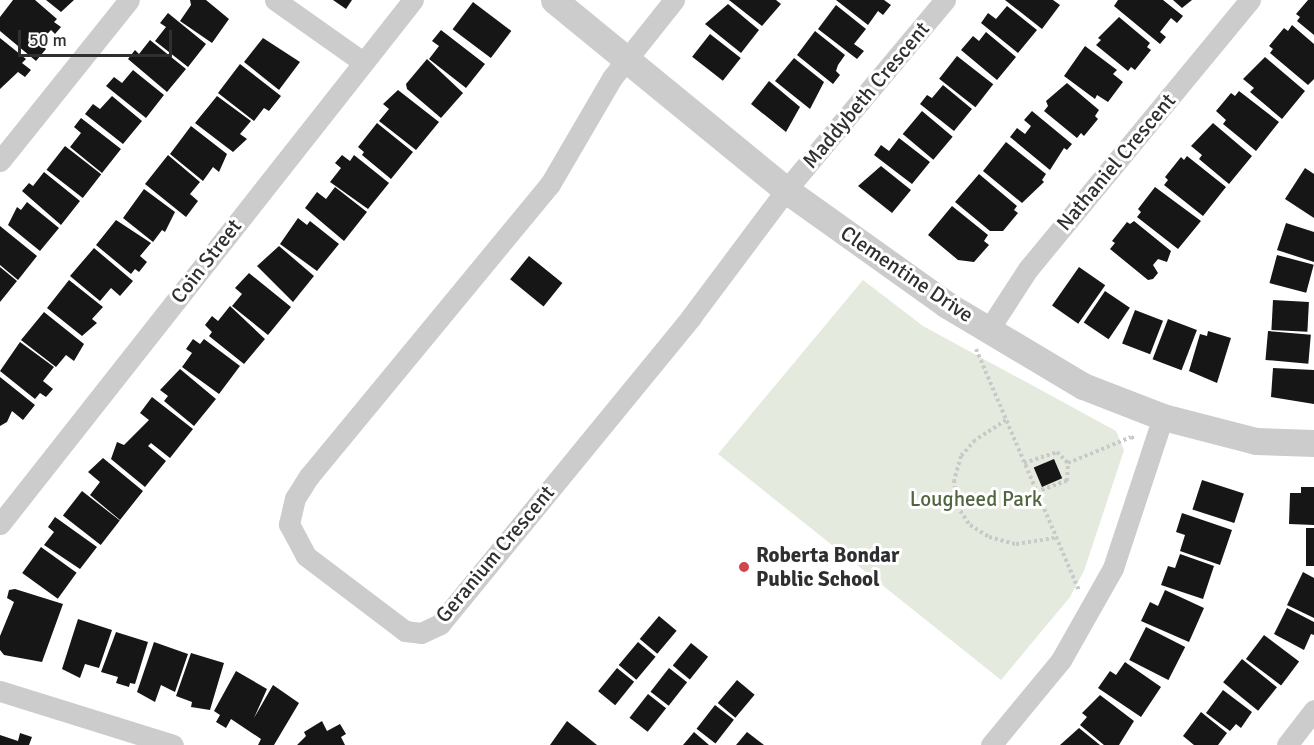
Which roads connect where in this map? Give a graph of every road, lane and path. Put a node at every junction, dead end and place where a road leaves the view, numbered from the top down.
1 (129, 0) edge
2 (274, 0) edge
3 (413, 0) edge
4 (554, 0) edge
5 (674, 0) edge
6 (945, 0) edge
7 (1250, 0) edge
8 (625, 60) junction
9 (363, 62) junction
10 (0, 161) edge
11 (786, 190) junction
12 (989, 329) junction
13 (1163, 417) junction
14 (1006, 420) junction
15 (1314, 442) edge
16 (1154, 444) junction
17 (1024, 463) junction
18 (1068, 464) junction
19 (1036, 492) junction
20 (0, 524) edge
21 (1055, 538) junction
22 (1094, 602) junction
23 (0, 691) edge
24 (1314, 710) edge
25 (173, 745) edge
26 (991, 745) edge
27 (1287, 745) edge

1 - 10 street
2 - 9 street
3 - 9 street, Coin Street
4 - 8 street, Clementine Drive
5 - 8 street
6 - 11 street, Maddybeth Crescent
7 - 12 street, Nathaniel Crescent
8 - 11 street, Clementine Drive
8 - 11 street, Geranium Crescent
9 - 20 street, Coin Street
11 - 12 street, Clementine Drive
12 - 13 street, Clementine Drive
12 - 14 path
13 - 15 street, Clementine Drive
13 - 16 street
14 - 17 path
14 - 21 path
16 - 18 path
16 - 22 street
17 - 18 path
17 - 19 path
18 - 19 path
19 - 21 path
21 - 22 path
22 - 26 street
23 - 25 street
24 - 27 street

